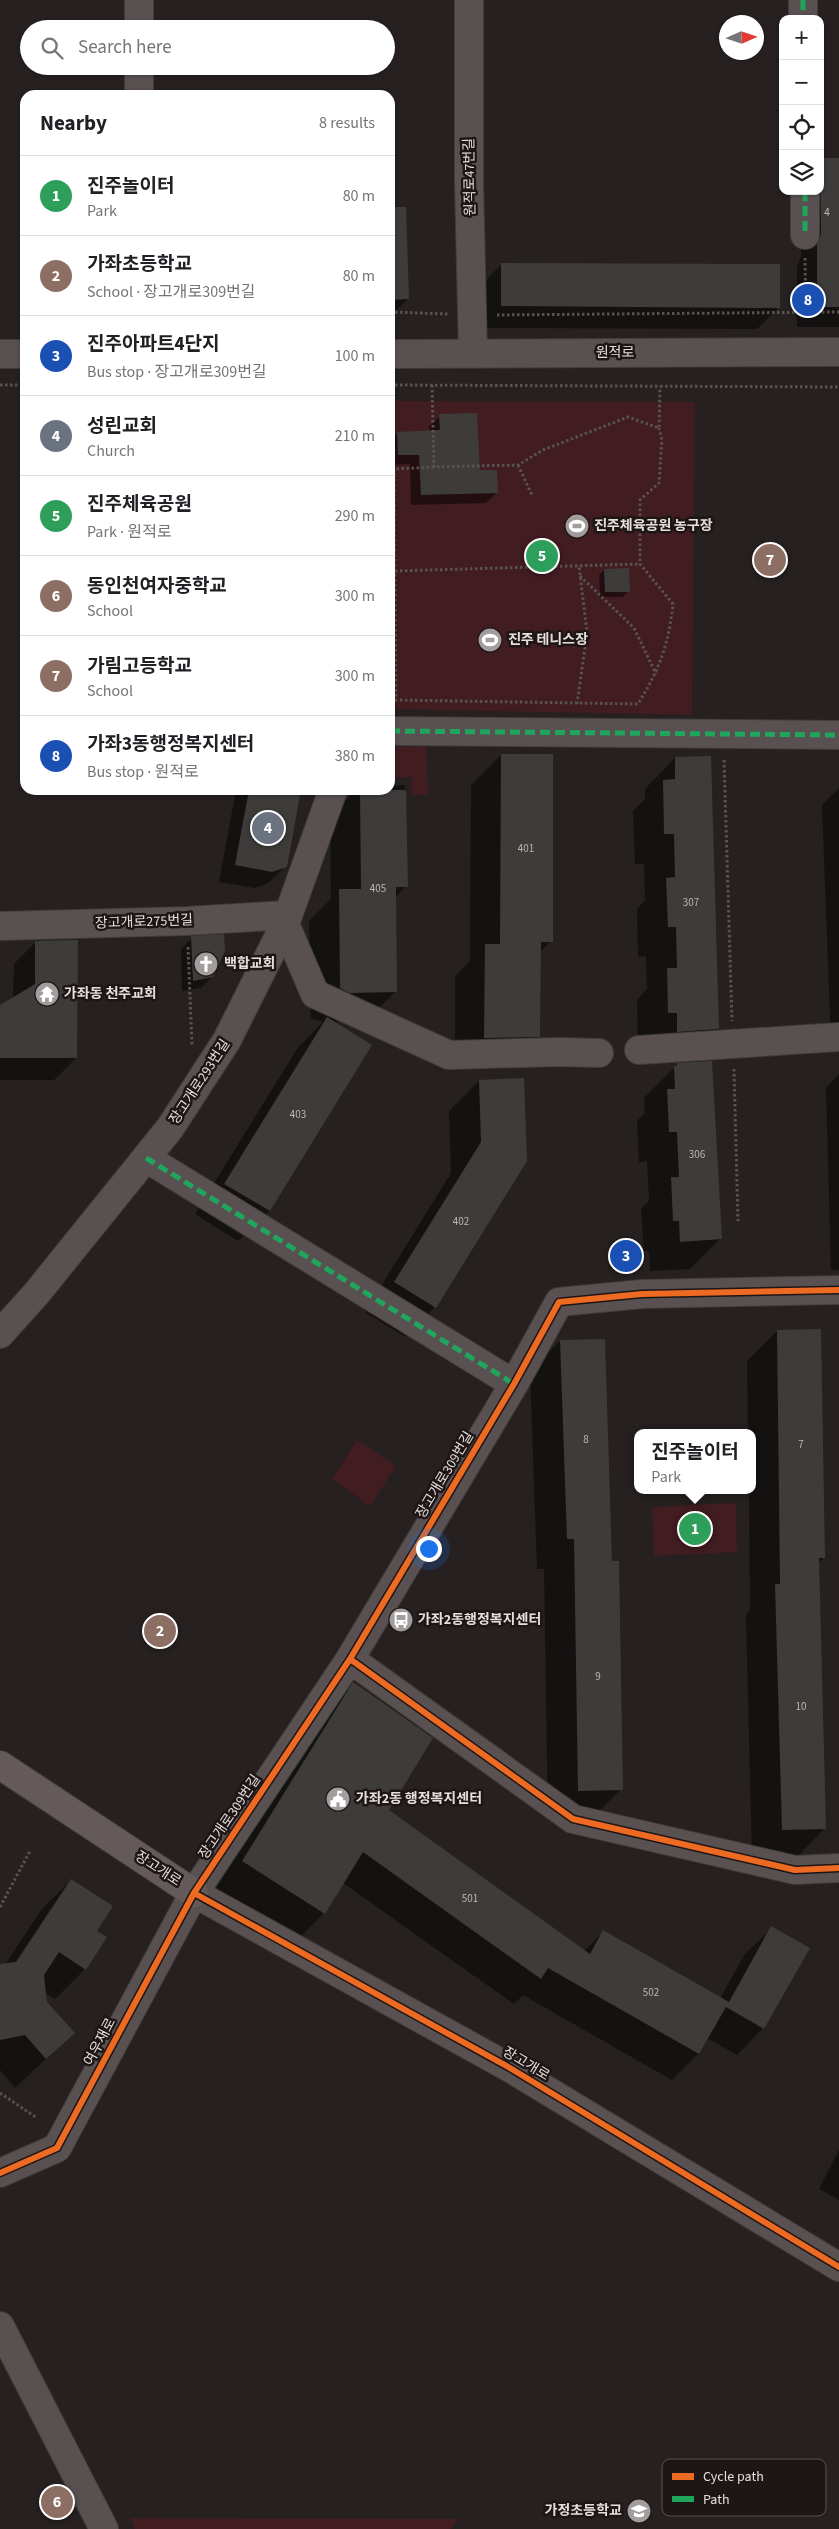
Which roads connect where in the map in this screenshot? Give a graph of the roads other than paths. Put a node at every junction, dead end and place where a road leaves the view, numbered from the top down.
1 (139, 0) edge
2 (469, 0) edge
3 (803, 0) edge
4 (803, 15) edge
5 (139, 20) edge
6 (139, 75) edge
7 (139, 90) edge
8 (804, 195) edge
9 (805, 235) road end
10 (839, 352) edge
11 (0, 354) edge
12 (20, 354) edge
13 (395, 354) edge
14 (474, 354) junction
15 (395, 731) edge
16 (839, 736) edge
17 (331, 795) edge
18 (286, 920) junction
19 (0, 926) edge
20 (839, 1038) edge
21 (639, 1050) dead end
22 (599, 1054) dead end
23 (146, 1158) junction
24 (839, 1290) edge
25 (0, 1334) edge
26 (514, 1384) junction
27 (350, 1660) junction
28 (0, 1765) edge
29 (839, 1868) edge
30 (194, 1893) junction
31 (0, 2173) edge
32 (839, 2268) edge
33 (0, 2326) edge
34 (104, 2529) edge

1 - 5 street
2 - 14 street, 원적로47번길
3 - 4 street
6 - 7 street
8 - 9 street
10 - 14 street, 원적로
11 - 12 street
13 - 14 street, 원적로
15 - 16 street
17 - 18 street, 장고개로293번길
18 - 19 street, 장고개로275번길
18 - 22 street
18 - 23 street, 장고개로293번길
20 - 21 street
23 - 25 street, 장고개로293번길
23 - 26 street
24 - 26 street, 장고개로309번길
26 - 27 street, 장고개로309번길
27 - 29 street
27 - 30 street, 장고개로309번길
28 - 30 main road, 장고개로
30 - 31 street, 여우재로
30 - 32 street, 장고개로
33 - 34 street

